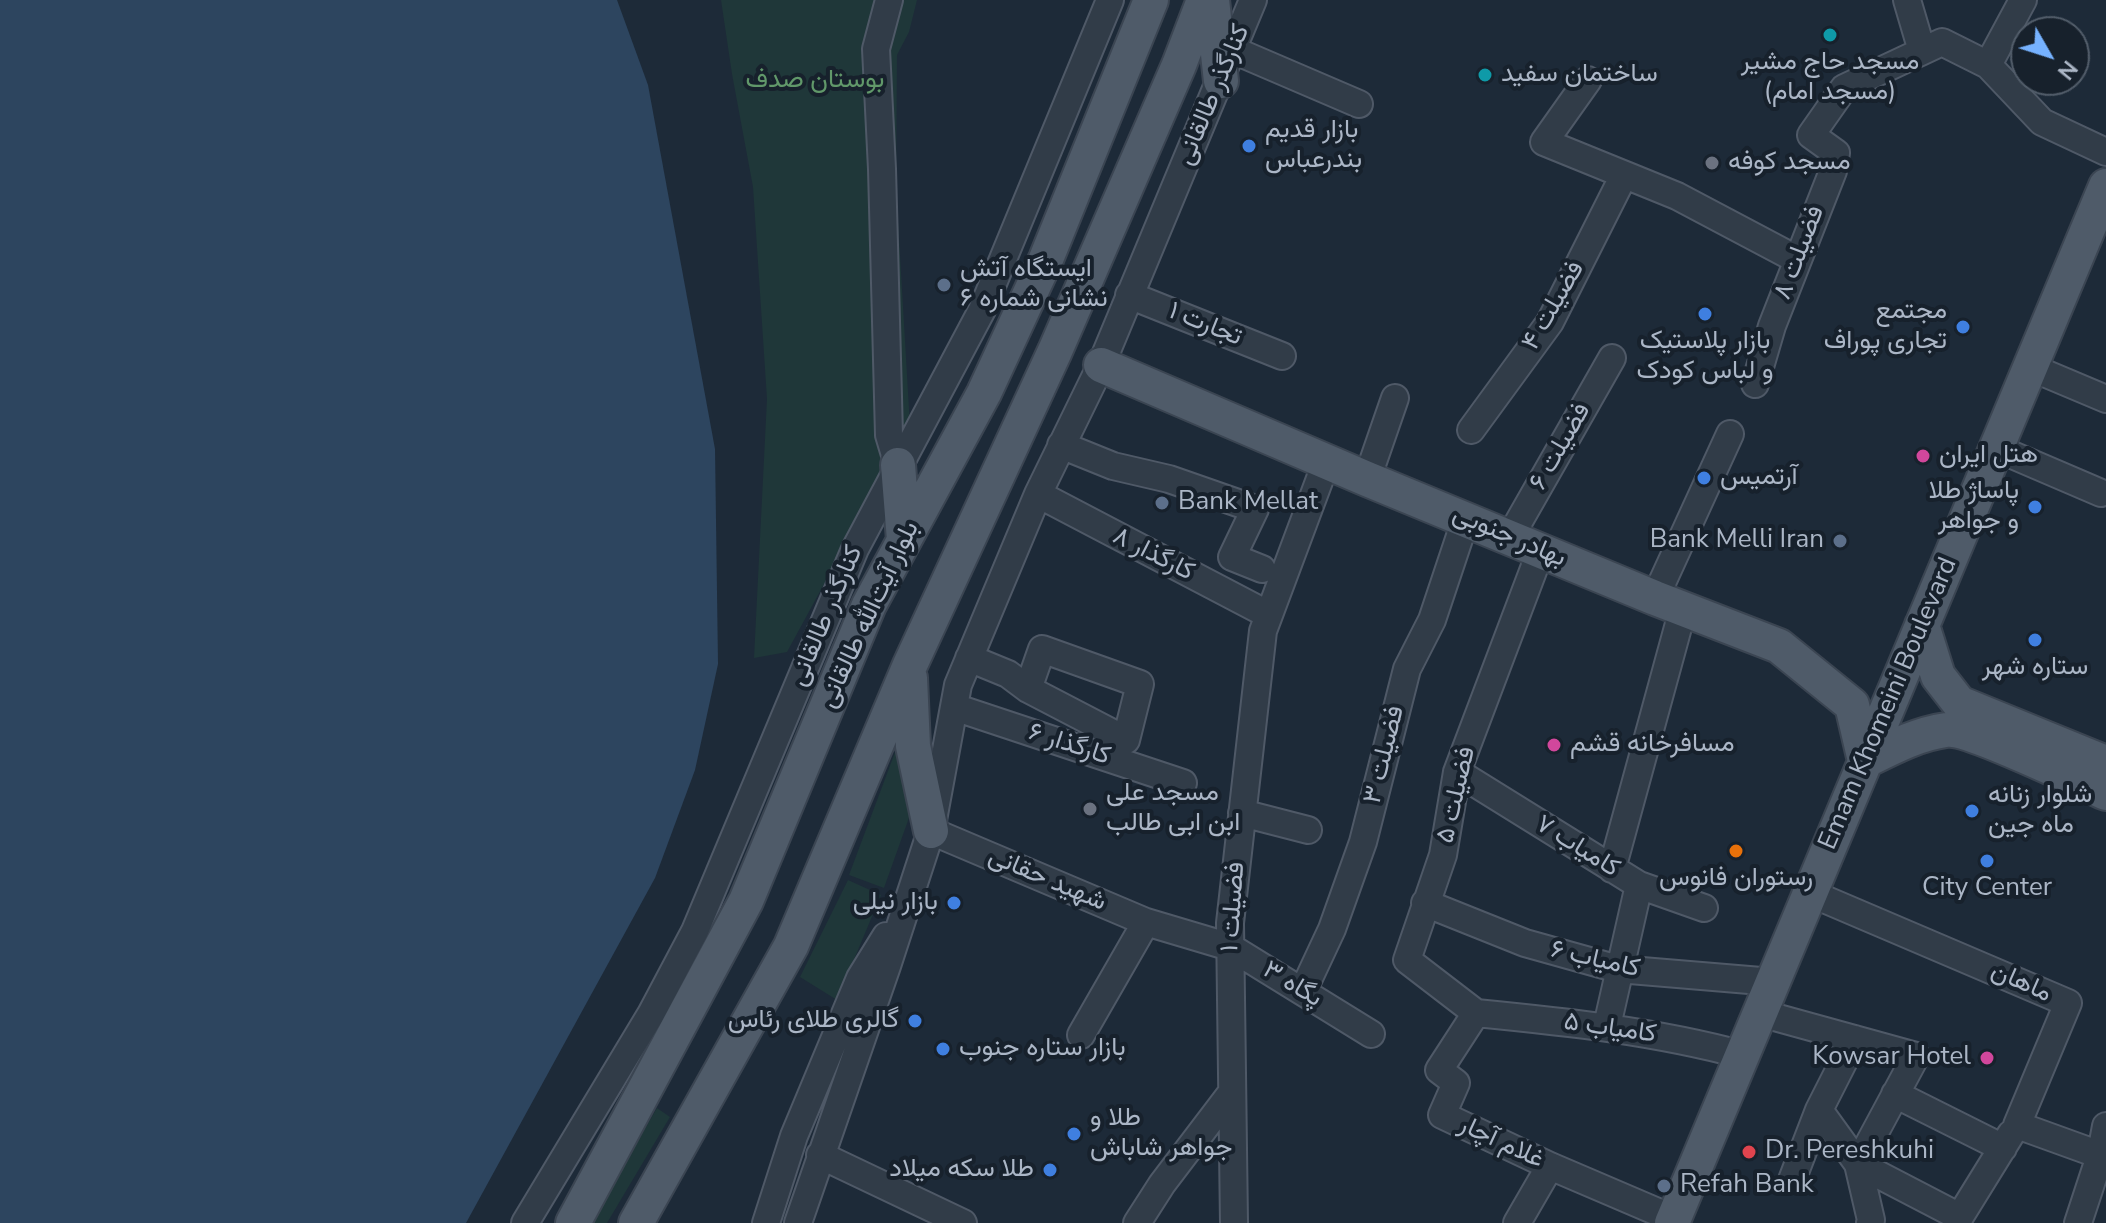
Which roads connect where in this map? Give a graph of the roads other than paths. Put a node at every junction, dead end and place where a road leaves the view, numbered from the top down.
1 (889, 0) edge
2 (1110, 0) edge
3 (1151, 0) edge
4 (1204, 0) edge
5 (1212, 0) edge
6 (1253, 0) edge
7 (1907, 0) edge
8 (2023, 0) edge
9 (1922, 51) junction
10 (1988, 65) junction
11 (1227, 66) junction
12 (1588, 80) dead end
13 (1359, 104) dead end
14 (2106, 152) edge
15 (1624, 175) junction
16 (2106, 186) edge
17 (1798, 260) junction
18 (1129, 295) junction
19 (1282, 356) dead end
20 (1612, 358) dead end
21 (1101, 365) junction
22 (2030, 367) junction
23 (1755, 384) dead end
24 (1395, 398) dead end
25 (2106, 399) edge
26 (1471, 430) dead end
27 (1730, 434) dead end
28 (1061, 445) junction
29 (1996, 448) junction
30 (1327, 460) junction
31 (898, 465) junction
32 (1367, 479) junction
33 (2101, 493) dead end
34 (1038, 494) junction
35 (1466, 518) junction
36 (1510, 537) junction
37 (904, 540) junction
38 (1541, 550) junction
39 (1262, 569) dead end
40 (1669, 603) junction
41 (1269, 615) junction
42 (1922, 625) junction
43 (969, 658) junction
44 (910, 665) junction
45 (1028, 689) dead end
46 (954, 707) junction
47 (1865, 761) junction
48 (2106, 763) edge
49 (1457, 772) junction
50 (1183, 783) dead end
51 (2106, 793) edge
52 (1242, 813) junction
53 (1308, 830) dead end
54 (931, 831) junction
55 (1612, 869) junction
56 (1639, 885) junction
57 (1810, 893) junction
58 (909, 900) junction
59 (1425, 903) junction
60 (1704, 908) dead end
61 (1155, 924) junction
62 (1230, 947) junction
63 (1618, 969) junction
64 (1303, 991) junction
65 (1766, 998) junction
66 (1476, 1013) junction
67 (1607, 1026) junction
68 (1371, 1034) dead end
69 (1081, 1035) dead end
70 (1855, 1039) junction
71 (1743, 1055) junction
72 (1232, 1092) junction
73 (1895, 1094) junction
74 (1819, 1110) junction
75 (2017, 1125) junction
76 (2106, 1126) edge
77 (2003, 1148) junction
78 (2103, 1153) edge
79 (820, 1155) junction
80 (1858, 1164) junction
81 (1550, 1166) junction
82 (1792, 1180) dead end
83 (1958, 1220) edge
84 (1673, 1221) edge
85 (525, 1223) edge
86 (573, 1223) edge
87 (636, 1223) edge
88 (766, 1223) edge
89 (798, 1223) edge
90 (963, 1223) edge
91 (1137, 1223) edge
92 (1234, 1223) edge
93 (1517, 1223) edge
94 (1870, 1223) edge
95 (2078, 1223) edge

1 - 31 street
2 - 31 street, کنارگذر طالقانی
3 - 37 main road, بلوار آیت‌الله طالقانی
4 - 44 main road
5 - 11 main road
6 - 11 street, کنارگذر طالقانی
7 - 9 street
8 - 10 street
9 - 10 street
9 - 17 street, فضیلت ۸
10 - 14 street
11 - 13 street
11 - 18 street, کنارگذر طالقانی
12 - 15 street
15 - 17 street
15 - 26 street, فضیلت ۴
16 - 22 main road, Emam Khomeini Boulevard
17 - 23 street, فضیلت ۸
18 - 19 street, تجارت ۱
18 - 21 street, کنارگذر طالقانی
20 - 36 street, فضیلت ۶
21 - 28 street, کنارگذر طالقانی
21 - 30 main road, بهادر جنوبی
22 - 25 street
22 - 29 main road, Emam Khomeini Boulevard
24 - 32 street
27 - 40 street
28 - 34 street, کنارگذر طالقانی
28 - 39 street
29 - 33 street
29 - 42 main road, Emam Khomeini Boulevard
30 - 32 main road, بهادر جنوبی
30 - 41 street, فضیلت ۱
31 - 37 main road
31 - 85 street, کنارگذر طالقانی
32 - 35 main road, بهادر جنوبی
34 - 41 street, کارگذار ۸
34 - 43 street, کنارگذر طالقانی
35 - 36 main road, بهادر جنوبی
35 - 64 street, فضیلت ۳
36 - 38 main road, بهادر جنوبی
37 - 86 main road, بلوار آیت‌الله طالقانی
38 - 40 main road, بهادر جنوبی
38 - 49 street, فضیلت ۵
40 - 47 main road, بهادر جنوبی
40 - 55 street
41 - 52 street, فضیلت ۱
42 - 47 main road, Emam Khomeini Boulevard
42 - 48 main road
43 - 45 street
43 - 46 street, کنارگذر طالقانی
44 - 54 main road
44 - 87 main road
46 - 50 street, کارگذار ۶
46 - 54 street, کنارگذر طالقانی
47 - 51 main road
47 - 57 main road, Emam Khomeini Boulevard
49 - 55 street, کامیاب ۷
49 - 59 street, فضیلت ۵
52 - 53 street
52 - 62 street, فضیلت ۱
54 - 58 street, کنارگذر طالقانی
54 - 61 street, شهید حقانی
55 - 56 street, کامیاب ۷
56 - 60 street, کامیاب ۷
56 - 63 street
57 - 65 main road, Emam Khomeini Boulevard
57 - 75 street, ماهان
58 - 79 street, کنارگذر طالقانی
58 - 88 street
59 - 63 street, کامیاب ۶
59 - 66 street, فضیلت ۵
61 - 62 street, پگاه ۳
61 - 69 street
62 - 64 street, پگاه ۳
62 - 72 street, فضیلت ۱
63 - 65 street, کامیاب ۶
63 - 67 street
64 - 68 street, پگاه ۳
65 - 70 street, کامیاب ۶
65 - 71 main road, Emam Khomeini Boulevard
66 - 67 street, کامیاب ۵
66 - 81 street, غلام آچار
67 - 71 street, کامیاب ۵
70 - 73 street, کامیاب ۶
70 - 74 street
71 - 84 main road, Emam Khomeini Boulevard
72 - 91 street
72 - 92 street, فضیلت ۱
73 - 77 street
73 - 80 street
74 - 80 street
74 - 82 street
75 - 77 street, ماهان
75 - 78 street
76 - 78 street
77 - 83 street, ماهان
78 - 95 street
79 - 89 street, کنارگذر طالقانی
79 - 90 street
80 - 83 street
80 - 94 street
81 - 84 street, غلام آچار
81 - 93 street

